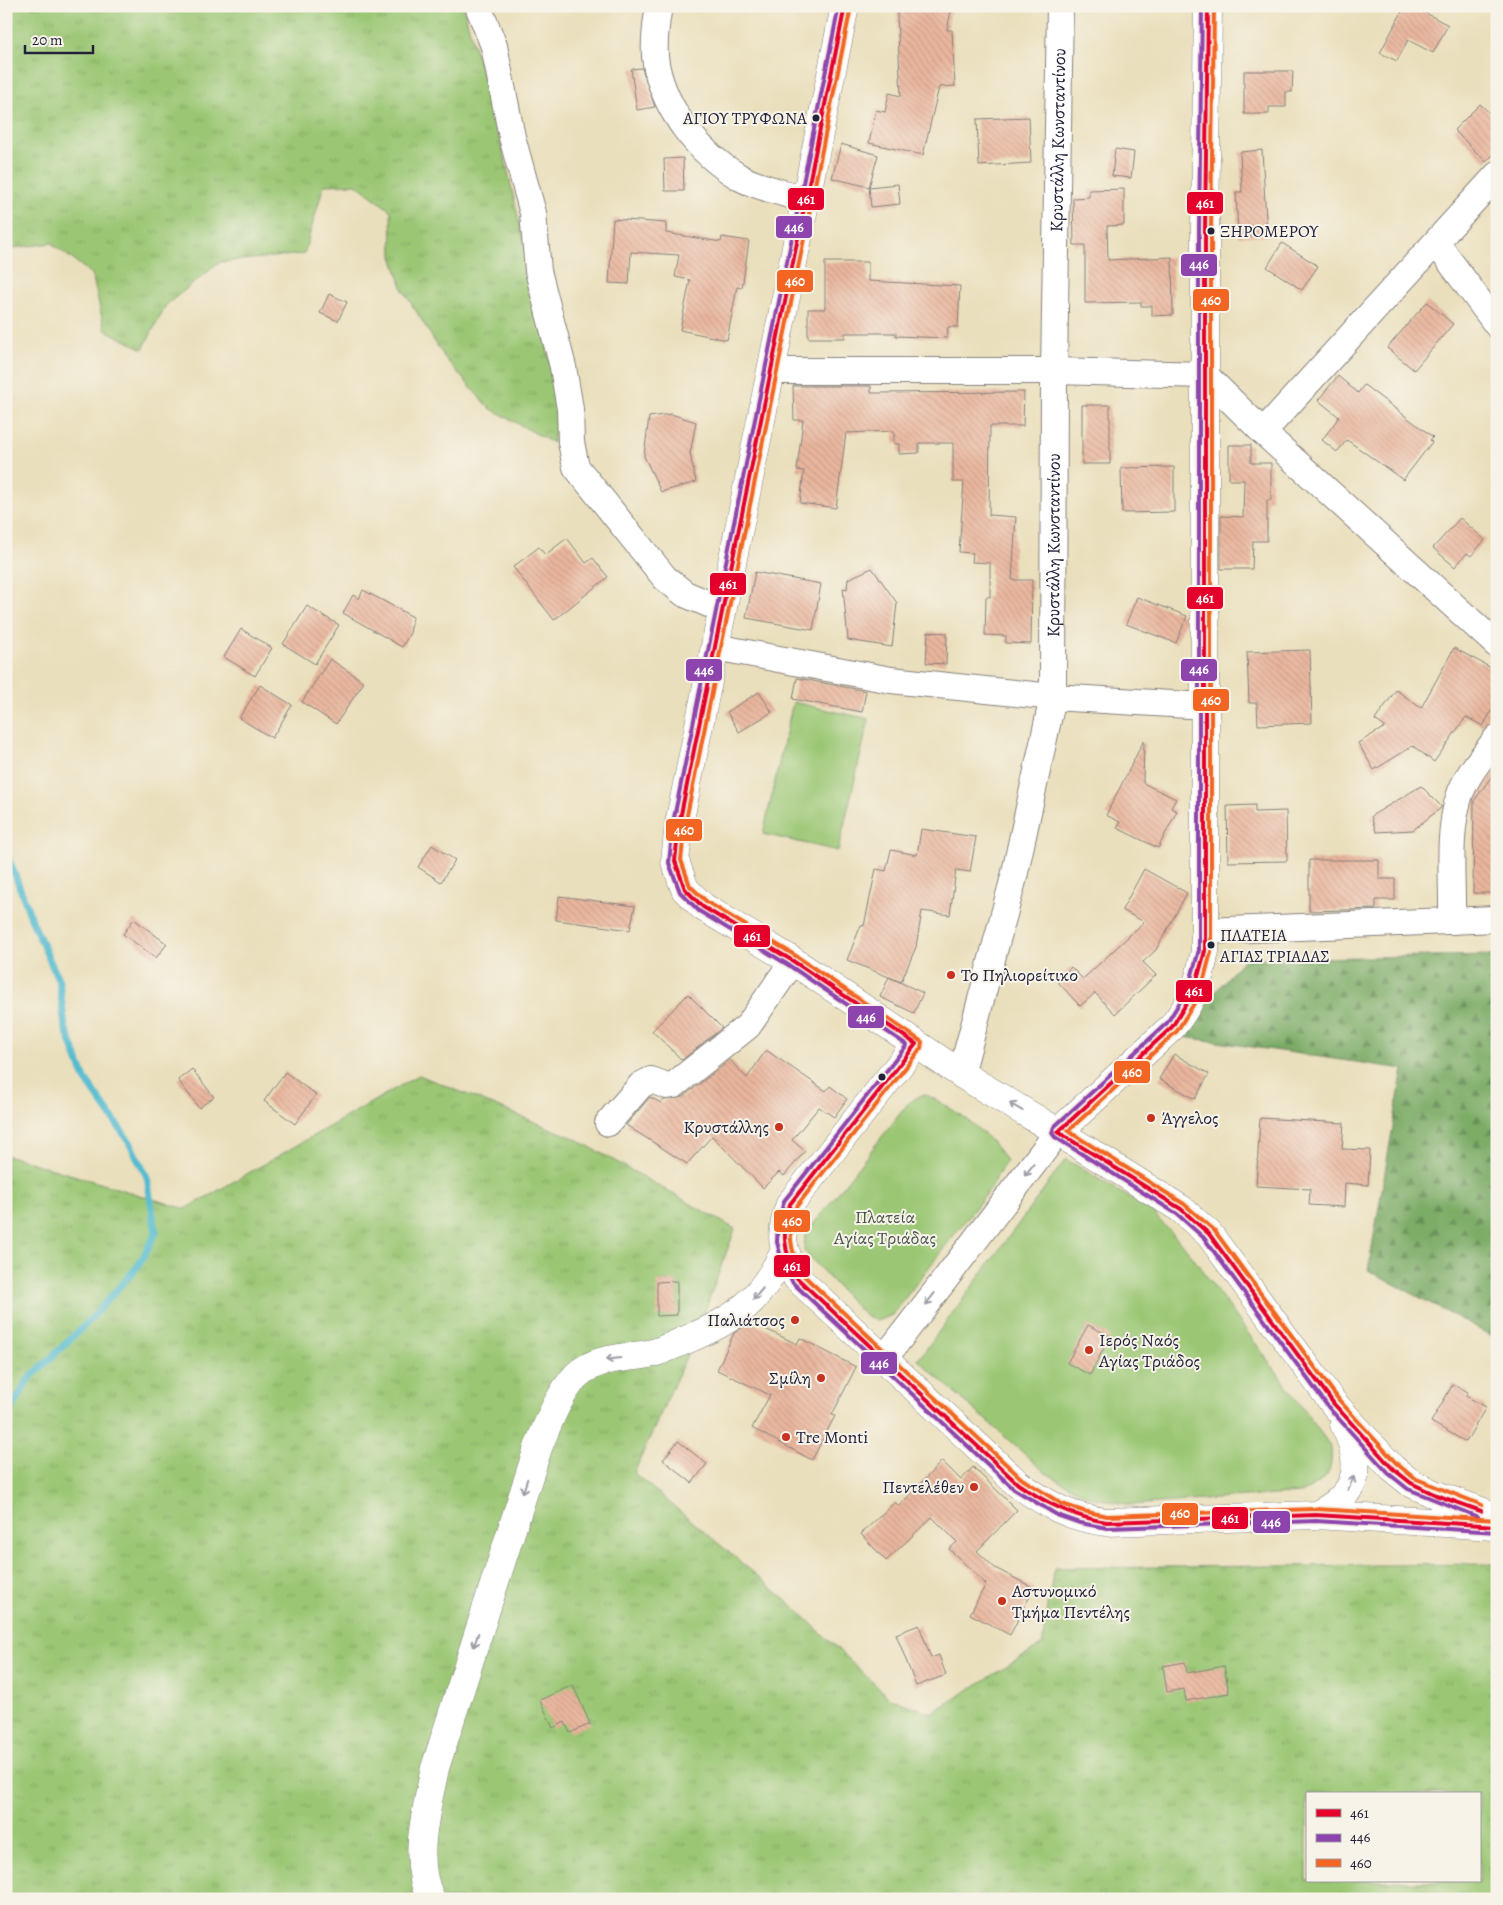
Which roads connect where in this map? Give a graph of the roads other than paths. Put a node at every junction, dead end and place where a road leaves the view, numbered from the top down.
1 (478, 6) edge
2 (659, 6) edge
3 (846, 6) edge
4 (1060, 6) edge
5 (1208, 6) edge
6 (1497, 176) edge
7 (806, 200) junction
8 (1437, 244) junction
9 (1497, 325) edge
10 (772, 370) junction
11 (1054, 371) junction
12 (1205, 375) junction
13 (1264, 432) junction
14 (723, 610) junction
15 (1497, 645) edge
16 (715, 647) junction
17 (1053, 697) junction
18 (1205, 706) junction
19 (1497, 738) edge
20 (1497, 919) edge
21 (1452, 921) junction
22 (1205, 931) junction
23 (793, 961) junction
24 (916, 1044) junction
25 (961, 1074) junction
26 (608, 1123) dead end
27 (1058, 1132) junction
28 (784, 1253) junction
29 (884, 1359) junction
30 (1334, 1404) junction
31 (1316, 1515) junction
32 (1497, 1517) edge
33 (1497, 1526) edge
34 (431, 1899) edge

1 - 14 street
2 - 7 street
3 - 7 main road
4 - 11 street, Κρυστάλλη Κωνσταντίνου
5 - 12 main road
6 - 8 street
7 - 10 main road
8 - 9 street
8 - 13 street
10 - 11 street
10 - 14 main road
11 - 12 street
11 - 17 street, Κρυστάλλη Κωνσταντίνου
12 - 13 street
12 - 18 main road
13 - 15 street
14 - 16 main road
16 - 17 street
16 - 23 main road
17 - 18 street
17 - 25 street, Κρυστάλλη Κωνσταντίνου
18 - 22 main road
19 - 21 street
20 - 21 street
21 - 22 street
22 - 27 main road
23 - 24 main road
23 - 26 street
24 - 25 main road
24 - 28 main road
27 -> 25 main road
27 -> 29 street
27 - 30 main road
28 - 29 main road
28 -> 34 main road
29 - 31 main road
31 -> 30 main road
30 - 32 main road
31 - 33 main road

